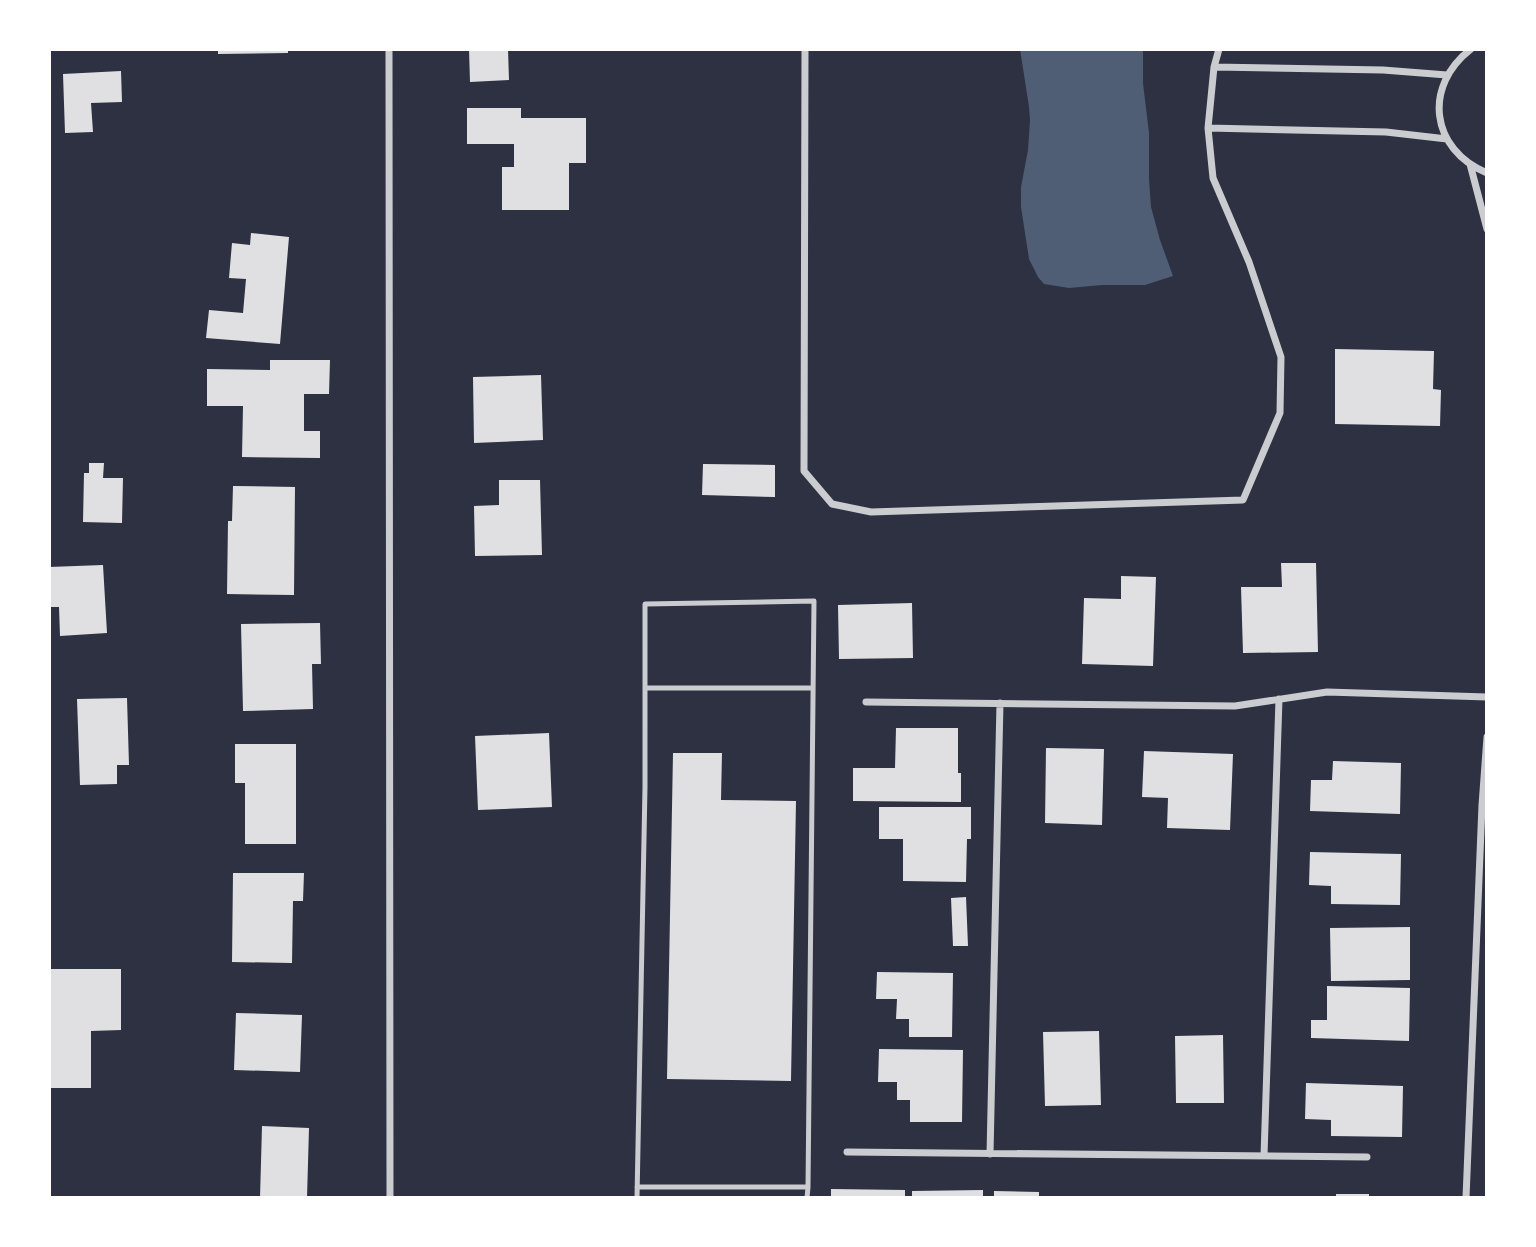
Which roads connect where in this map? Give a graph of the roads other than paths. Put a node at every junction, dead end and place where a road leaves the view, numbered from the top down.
1 (388, 49) edge
2 (805, 49) edge
3 (1219, 49) edge
4 (1471, 49) edge
5 (1214, 67) junction
6 (1447, 75) junction
7 (1208, 128) junction
8 (1447, 139) junction
9 (1470, 164) junction
10 (1487, 173) edge
11 (1487, 229) edge
12 (645, 688) junction
13 (812, 688) junction
14 (1487, 697) edge
15 (1279, 699) junction
16 (866, 702) dead end
17 (1000, 703) junction
18 (1487, 737) edge
19 (847, 1152) dead end
20 (990, 1154) junction
21 (1264, 1156) junction
22 (1367, 1157) dead end
23 (808, 1186) junction
24 (637, 1187) junction
25 (390, 1198) edge
26 (637, 1198) edge
27 (807, 1198) edge
28 (1466, 1198) edge

1 - 25 street
2 - 7 street
3 - 5 street
4 - 6 street
5 - 6 street
5 - 7 street
6 - 8 street
7 - 8 street
8 - 9 street
9 - 10 street
9 - 11 street
12 - 13 lane
12 - 13 lane
12 - 24 lane
13 - 23 lane
14 - 15 street
15 - 17 street
15 - 21 street
16 - 17 street
17 - 20 street
18 - 28 street
19 - 20 street
20 - 21 street
21 - 22 street
23 - 24 lane
23 - 27 lane
24 - 26 lane

